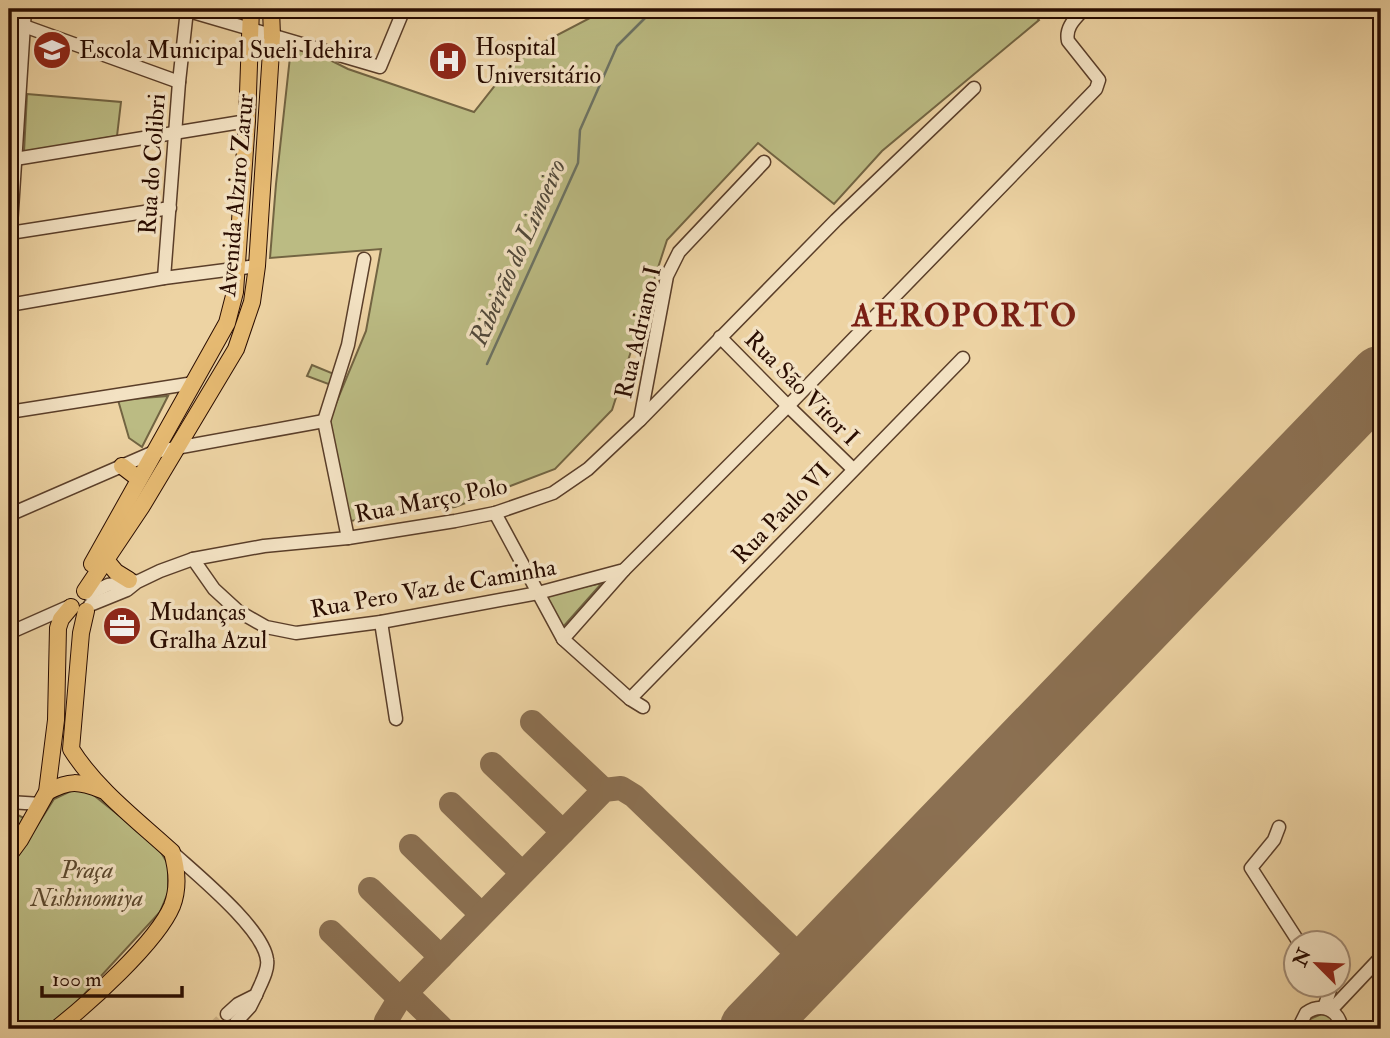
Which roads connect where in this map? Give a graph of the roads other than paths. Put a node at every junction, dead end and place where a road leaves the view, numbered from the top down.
1 (25, 9) edge
2 (251, 9) edge
3 (271, 9) edge
4 (404, 9) edge
5 (1084, 9) edge
6 (185, 10) edge
7 (24, 26) junction
8 (252, 30) junction
9 (272, 36) junction
10 (179, 82) junction
11 (974, 88) dead end
12 (247, 121) junction
13 (176, 133) junction
14 (12, 159) edge
15 (764, 162) dead end
16 (170, 208) junction
17 (10, 233) edge
18 (9, 256) edge
19 (363, 259) dead end
20 (257, 265) junction
21 (237, 270) junction
22 (164, 278) junction
23 (9, 305) edge
24 (720, 337) junction
25 (963, 358) dead end
26 (194, 383) junction
27 (788, 406) junction
28 (9, 412) edge
29 (640, 420) junction
30 (324, 421) junction
31 (175, 449) junction
32 (154, 452) junction
33 (122, 466) junction
34 (853, 469) junction
35 (139, 479) junction
36 (495, 513) junction
37 (9, 515) edge
38 (348, 538) junction
39 (193, 559) junction
40 (106, 560) junction
41 (624, 570) junction
42 (133, 581) junction
43 (538, 593) junction
44 (81, 601) junction
45 (381, 622) junction
46 (9, 633) edge
47 (563, 639) junction
48 (630, 699) junction
49 (643, 707) dead end
50 (396, 719) dead end
51 (56, 720) junction
52 (73, 722) junction
53 (107, 792) junction
54 (44, 798) junction
55 (9, 802) edge
56 (1279, 827) dead end
57 (172, 852) junction
58 (9, 855) edge
59 (1292, 930) edge
60 (1381, 957) edge
61 (1328, 1000) edge
62 (1327, 1009) junction
63 (232, 1018) tunnel mouth
64 (1300, 1024) edge
65 (1344, 1027) edge
66 (56, 1029) edge
67 (1290, 1029) edge

1 - 7 street
2 - 8 main road, Avenida Alziro Zarur
3 - 9 main road, Avenida Alziro Zarur
4 - 9 street
5 - 27 street
6 - 8 street
6 - 10 street, Rua do Colibri
7 - 10 street
7 - 14 street
8 - 9 street
8 - 12 main road, Avenida Alziro Zarur
9 - 20 main road, Avenida Alziro Zarur
10 - 13 street, Rua do Colibri
11 - 24 street, Rua Março Polo
12 - 13 street
12 - 21 main road, Avenida Alziro Zarur
13 - 14 street
13 - 16 street, Rua do Colibri
14 - 17 street
15 - 29 street, Rua Adriano I
16 - 17 street
16 - 22 street, Rua do Colibri
17 - 18 street
19 - 30 street
20 - 21 street
20 - 31 main road, Avenida Alziro Zarur
21 - 22 street
21 - 26 main road, Avenida Alziro Zarur
22 - 23 street
24 - 27 street, Rua São Vitor I
24 - 29 street, Rua Março Polo
25 - 34 street, Rua Paulo VI
26 - 28 street
26 - 32 main road, Avenida Alziro Zarur
27 - 34 street, Rua São Vitor I
27 - 41 street
29 - 36 street, Rua Março Polo
30 - 31 street
30 - 38 street
31 - 32 street
31 - 40 main road, Avenida Alziro Zarur
32 - 33 street
32 - 35 main road, Avenida Alziro Zarur
33 - 35 main road
33 - 37 street
34 - 48 street, Rua Paulo VI
35 - 44 main road, Avenida Alziro Zarur
36 - 38 street, Rua Março Polo
36 - 43 street
38 - 39 street, Rua Março Polo
39 - 42 street, Rua Março Polo
39 - 45 street, Rua Pero Vaz de Caminha
40 - 42 main road
40 - 44 main road, Avenida Alziro Zarur
41 - 43 street, Rua Pero Vaz de Caminha
41 - 47 street
42 - 44 street, Rua Março Polo
43 - 45 street, Rua Pero Vaz de Caminha
43 - 47 street
44 - 46 street, Rua Março Polo
44 - 51 main road
44 - 52 main road
45 - 50 street
47 - 48 street
48 - 49 street
51 - 52 main road
51 - 54 main road
52 - 53 main road
53 - 54 main road
53 - 57 main road
54 - 55 street
54 - 58 main road
56 - 59 street
57 - 63 street
57 - 66 main road
60 - 62 street
61 - 62 street
62 - 64 street
62 - 65 street
64 - 67 street

